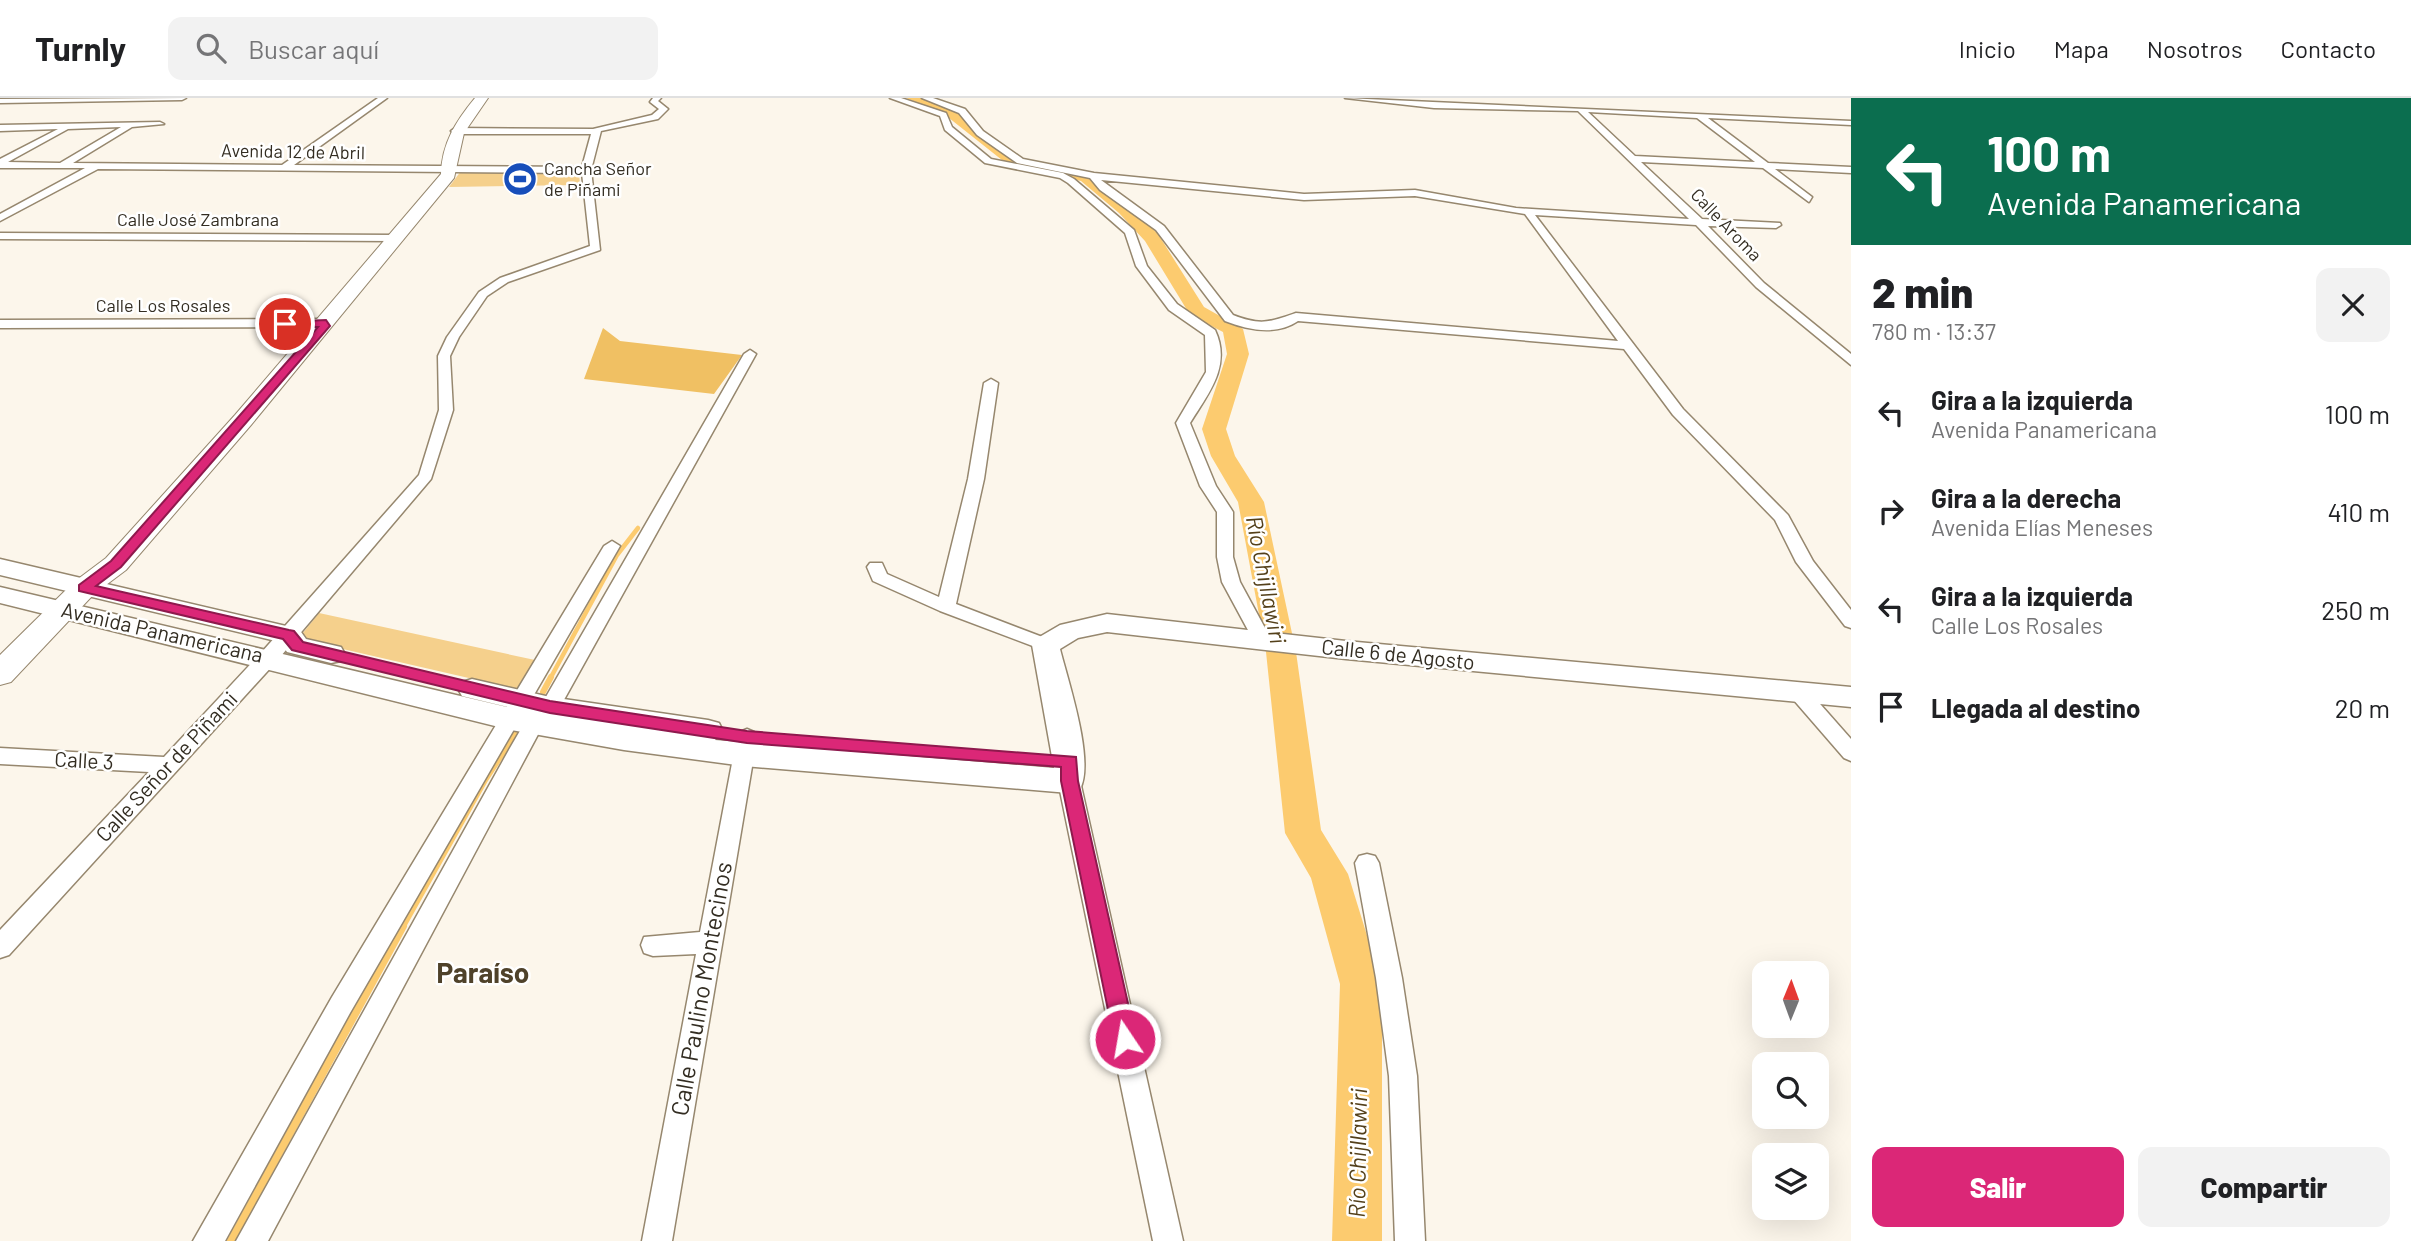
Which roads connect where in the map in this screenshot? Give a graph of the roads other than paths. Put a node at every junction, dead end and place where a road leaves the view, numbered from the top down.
1 (179, 98) edge
2 (383, 98) edge
3 (482, 98) edge
4 (657, 98) edge
5 (894, 98) edge
6 (926, 98) edge
7 (1349, 98) edge
8 (121, 99) edge
9 (36, 100) junction
10 (0, 101) edge
11 (24, 101) junction
12 (1580, 109) junction
13 (99, 110) dead end
14 (0, 113) edge
15 (18, 113) dead end
16 (1699, 115) junction
17 (89, 116) dead end
18 (9, 119) dead end
19 (1850, 123) edge
20 (160, 124) dead end
21 (130, 125) junction
22 (0, 126) edge
23 (68, 127) junction
24 (455, 131) junction
25 (596, 132) junction
26 (1635, 159) junction
27 (0, 164) edge
28 (1762, 165) junction
29 (61, 166) junction
30 (95, 167) junction
31 (283, 167) junction
32 (449, 170) junction
33 (586, 170) junction
34 (1851, 170) edge
35 (1093, 176) junction
36 (1809, 199) dead end
37 (1529, 212) junction
38 (0, 218) edge
39 (1700, 223) junction
40 (1776, 225) dead end
41 (0, 236) edge
42 (391, 238) junction
43 (319, 323) junction
44 (0, 324) edge
45 (1628, 346) junction
46 (750, 354) dead end
47 (1851, 360) edge
48 (991, 383) dead end
49 (612, 546) dead end
50 (0, 567) edge
51 (876, 567) dead end
52 (84, 588) junction
53 (0, 595) edge
54 (946, 607) junction
55 (63, 610) junction
56 (1851, 622) edge
57 (289, 635) junction
58 (1275, 642) junction
59 (1046, 645) junction
60 (268, 657) junction
61 (0, 674) edge
62 (1799, 692) junction
63 (1851, 697) edge
64 (530, 712) junction
65 (746, 746) junction
66 (1851, 753) edge
67 (0, 756) edge
68 (167, 765) junction
69 (1070, 771) junction
70 (1367, 863) dead end
71 (11, 922) edge
72 (711, 942) junction
73 (653, 945) dead end
74 (0, 947) edge
75 (208, 1241) edge
76 (251, 1241) edge
77 (657, 1241) edge
78 (1168, 1241) edge
79 (1410, 1241) edge

1 - 8 street
1 - 21 street
2 - 31 street
3 - 24 main road
4 - 25 street
5 - 58 street
6 - 35 street
7 - 12 street
8 - 9 street
8 - 13 street
9 - 11 street
9 - 15 street
10 - 11 street
11 - 14 street
12 - 16 street
12 - 26 street, Calle Aroma
16 - 19 street
16 - 28 street
17 - 23 street
18 - 22 street
20 - 21 street
21 - 23 street
21 - 29 street
22 - 23 street
23 - 27 street
24 - 25 street
24 - 32 main road
25 - 33 street, Calle Señor de Piñami
26 - 28 street
26 - 39 street, Calle Aroma
27 - 29 street, Avenida 12 de Abril
28 - 34 street
28 - 36 street
29 - 30 street, Avenida 12 de Abril
30 - 31 street, Avenida 12 de Abril
30 - 38 street
31 - 32 street, Avenida 12 de Abril
32 - 33 street, Avenida 12 de Abril
32 - 42 main road
33 - 57 street, Calle Señor de Piñami
35 - 37 street
35 - 45 street
37 - 39 street
37 - 45 street
39 - 40 street
39 - 47 street, Calle Aroma
41 - 42 street, Calle José Zambrana
42 - 43 main road
43 - 44 street, Calle Los Rosales
43 - 52 main road
45 - 56 street
46 - 64 street
48 - 54 street
49 - 64 street
50 - 52 main road, Avenida Panamericana
51 - 54 street
52 - 55 main road
52 - 57 main road, Avenida Panamericana
53 - 55 main road, Avenida Panamericana
54 - 59 street
55 - 60 main road, Avenida Panamericana
55 - 61 main road
57 - 60 street, Calle Señor de Piñami
57 - 64 main road, Avenida Panamericana
58 - 59 main road, Calle 6 de Agosto
58 - 62 main road, Calle 6 de Agosto
59 - 69 main road
60 - 64 main road, Avenida Panamericana
60 - 68 street, Calle Señor de Piñami
62 - 63 main road, Calle 6 de Agosto
62 - 66 street
64 - 65 main road, Avenida Panamericana
64 - 75 street
64 - 76 street
65 - 69 main road, Avenida Panamericana
65 - 72 street, Calle Paulino Montecinos
67 - 68 street, Calle 3
68 - 71 street, Calle Señor de Piñami
69 - 78 street
70 - 79 street
71 - 74 street, Calle Señor de Piñami
72 - 73 street
72 - 77 street, Calle Paulino Montecinos

